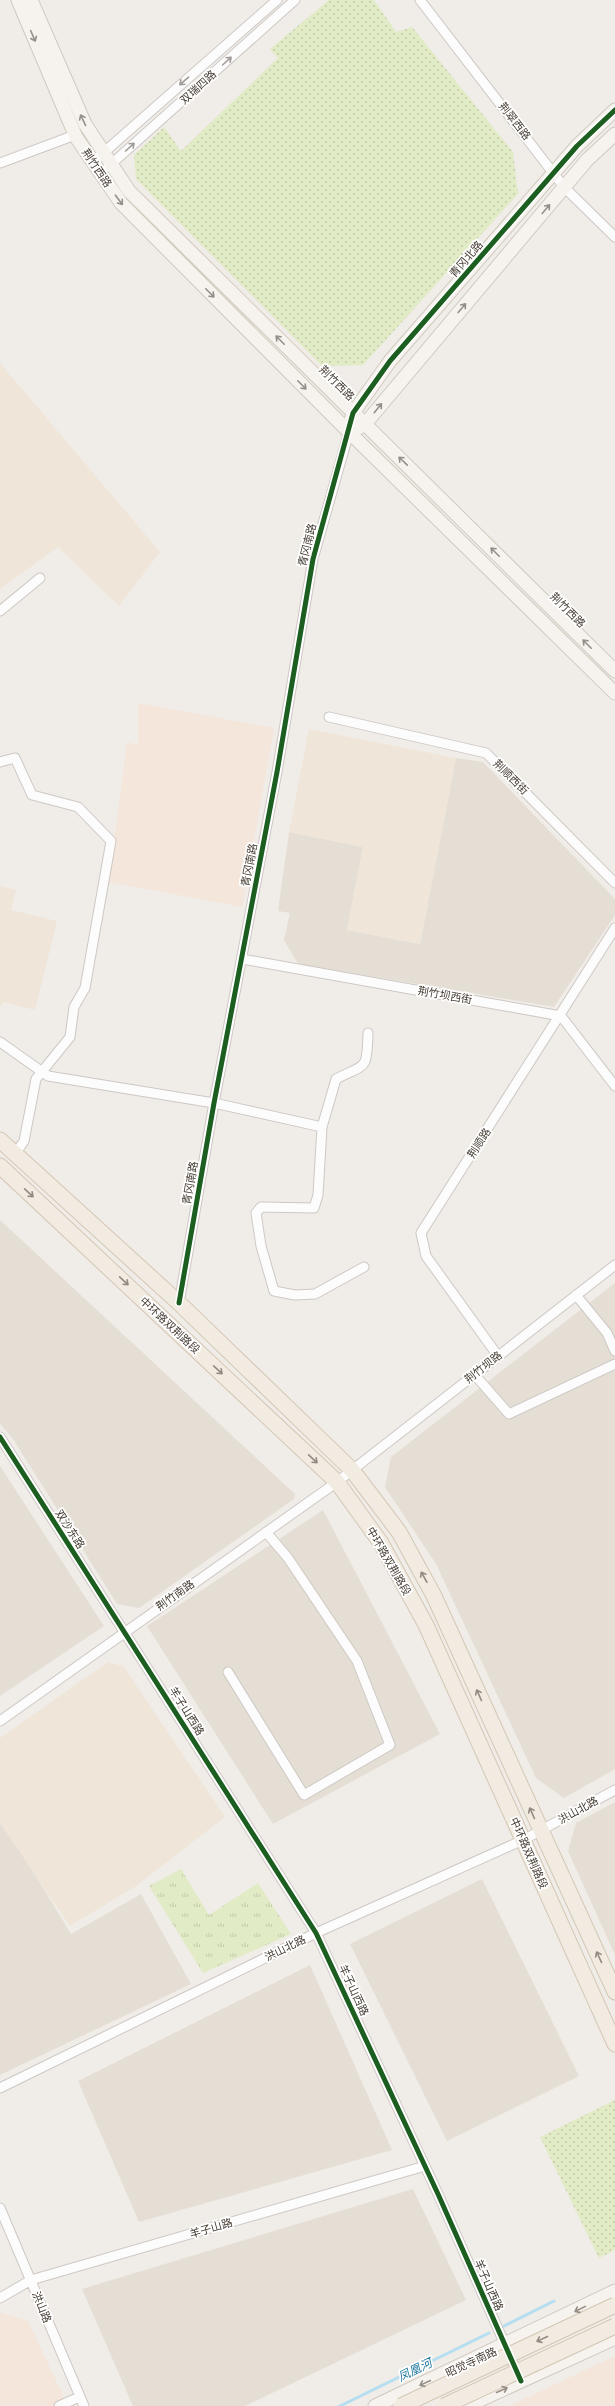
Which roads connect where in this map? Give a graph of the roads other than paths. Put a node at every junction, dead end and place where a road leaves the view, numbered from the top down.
1 (18, 0) edge
2 (31, 0) edge
3 (277, 0) edge
4 (295, 0) edge
5 (420, 0) edge
6 (615, 110) edge
7 (615, 134) edge
8 (75, 135) junction
9 (104, 152) junction
10 (93, 162) junction
11 (0, 163) edge
12 (111, 164) junction
13 (554, 172) junction
14 (101, 173) junction
15 (564, 187) junction
16 (615, 237) edge
17 (353, 412) junction
18 (365, 424) junction
19 (349, 432) junction
20 (40, 578) dead end
21 (0, 611) edge
22 (615, 671) edge
23 (615, 693) edge
24 (328, 717) dead end
25 (0, 762) edge
26 (615, 883) edge
27 (615, 928) edge
28 (242, 959) junction
29 (561, 1016) junction
30 (368, 1034) dead end
31 (0, 1042) edge
32 (41, 1072) junction
33 (615, 1086) edge
34 (214, 1103) junction
35 (322, 1127) junction
36 (0, 1140) edge
37 (15, 1154) junction
38 (0, 1166) edge
39 (615, 1265) edge
40 (364, 1267) dead end
41 (576, 1295) junction
42 (179, 1304) junction
43 (615, 1351) edge
44 (498, 1356) junction
45 (615, 1364) edge
46 (474, 1374) junction
47 (0, 1437) edge
48 (352, 1470) junction
49 (337, 1482) junction
50 (266, 1532) junction
51 (124, 1631) junction
52 (228, 1672) dead end
53 (0, 1721) edge
54 (615, 1790) edge
55 (540, 1832) junction
56 (523, 1840) junction
57 (316, 1933) junction
58 (615, 1992) edge
59 (615, 2044) edge
60 (0, 2088) edge
61 (425, 2166) junction
62 (0, 2208) edge
63 (31, 2280) junction
64 (615, 2292) edge
65 (0, 2298) edge
66 (615, 2305) edge
67 (615, 2326) edge
68 (615, 2338) edge
69 (505, 2346) junction
70 (521, 2381) junction
71 (79, 2397) junction
72 (59, 2406) edge
73 (84, 2406) edge
74 (375, 2406) edge
75 (401, 2406) edge
76 (444, 2406) edge
77 (467, 2406) edge

1 -> 8 main road, 荆竹西路
9 -> 2 main road, 荆竹西路
3 -> 9 street, 双瑞四路
12 -> 4 street, 双瑞四路
5 - 13 street, 荆翠西路
6 - 13 main road, 青冈北路
7 - 15 main road
8 - 10 main road, 荆竹西路
8 - 11 street
9 - 10 street, 双瑞四路
9 - 12 main road, 荆竹西路
10 - 14 main road, 荆竹西路
12 - 14 street, 双瑞四路
17 -> 12 main road, 荆竹西路
13 - 15 street, 荆翠西路
13 - 17 main road, 青冈北路
14 -> 19 main road, 荆竹西路
15 - 16 street, 荆翠西路
18 -> 15 main road
17 - 18 main road, 荆竹西路
17 - 19 main road, 青冈北路
18 - 19 main road
22 -> 18 main road, 荆竹西路
19 - 23 main road, 荆竹西路
19 - 28 street, 青冈南路
20 - 21 street
24 - 26 street, 荆顺西街
25 - 32 street
27 - 29 street, 荆顺路
28 - 29 street, 荆竹坝西街
28 - 34 street, 青冈南路
29 - 33 street
29 - 44 street, 荆顺路
30 - 35 street
31 - 32 street
32 - 34 street
32 - 37 street
34 - 35 street
34 - 42 street, 青冈南路
35 - 40 street
36 - 37 main road, 中环路双荆路段
37 - 42 main road, 中环路双荆路段
38 -> 49 main road, 中环路双荆路段
39 - 41 street, 荆竹坝路
41 - 43 street
41 - 44 street, 荆竹坝路
42 - 48 main road, 中环路双荆路段
44 - 46 street, 荆竹坝路
45 - 46 street
46 - 48 street, 荆竹坝路
47 - 51 street, 双沙东路
48 - 49 street, 荆竹南路
55 -> 48 main road, 中环路双荆路段
49 - 50 street, 荆竹南路
49 - 56 main road, 中环路双荆路段
50 - 51 street, 荆竹南路
50 - 52 street
51 - 53 street, 荆竹南路
51 - 57 street, 羊子山西路
54 - 55 street, 洪山北路
55 - 56 street, 洪山北路
58 -> 55 main road, 中环路双荆路段
56 - 57 street, 洪山北路
56 - 59 main road, 中环路双荆路段
57 - 60 street, 洪山北路
57 - 61 street, 羊子山西路
61 - 63 street, 羊子山路
61 - 69 street, 羊子山西路
62 - 63 street, 洪山路
63 - 65 street, 羊子山路
63 - 71 street, 洪山路
64 -> 69 main road, 昭觉寺南路
66 -> 75 main road, 昭觉寺南路, bridge
67 - 76 main road, bridge
68 - 70 main road
69 - 70 street, 羊子山西路
69 -> 74 main road, 昭觉寺南路
77 -> 70 main road
71 - 72 street
71 - 73 street, 洪山路

